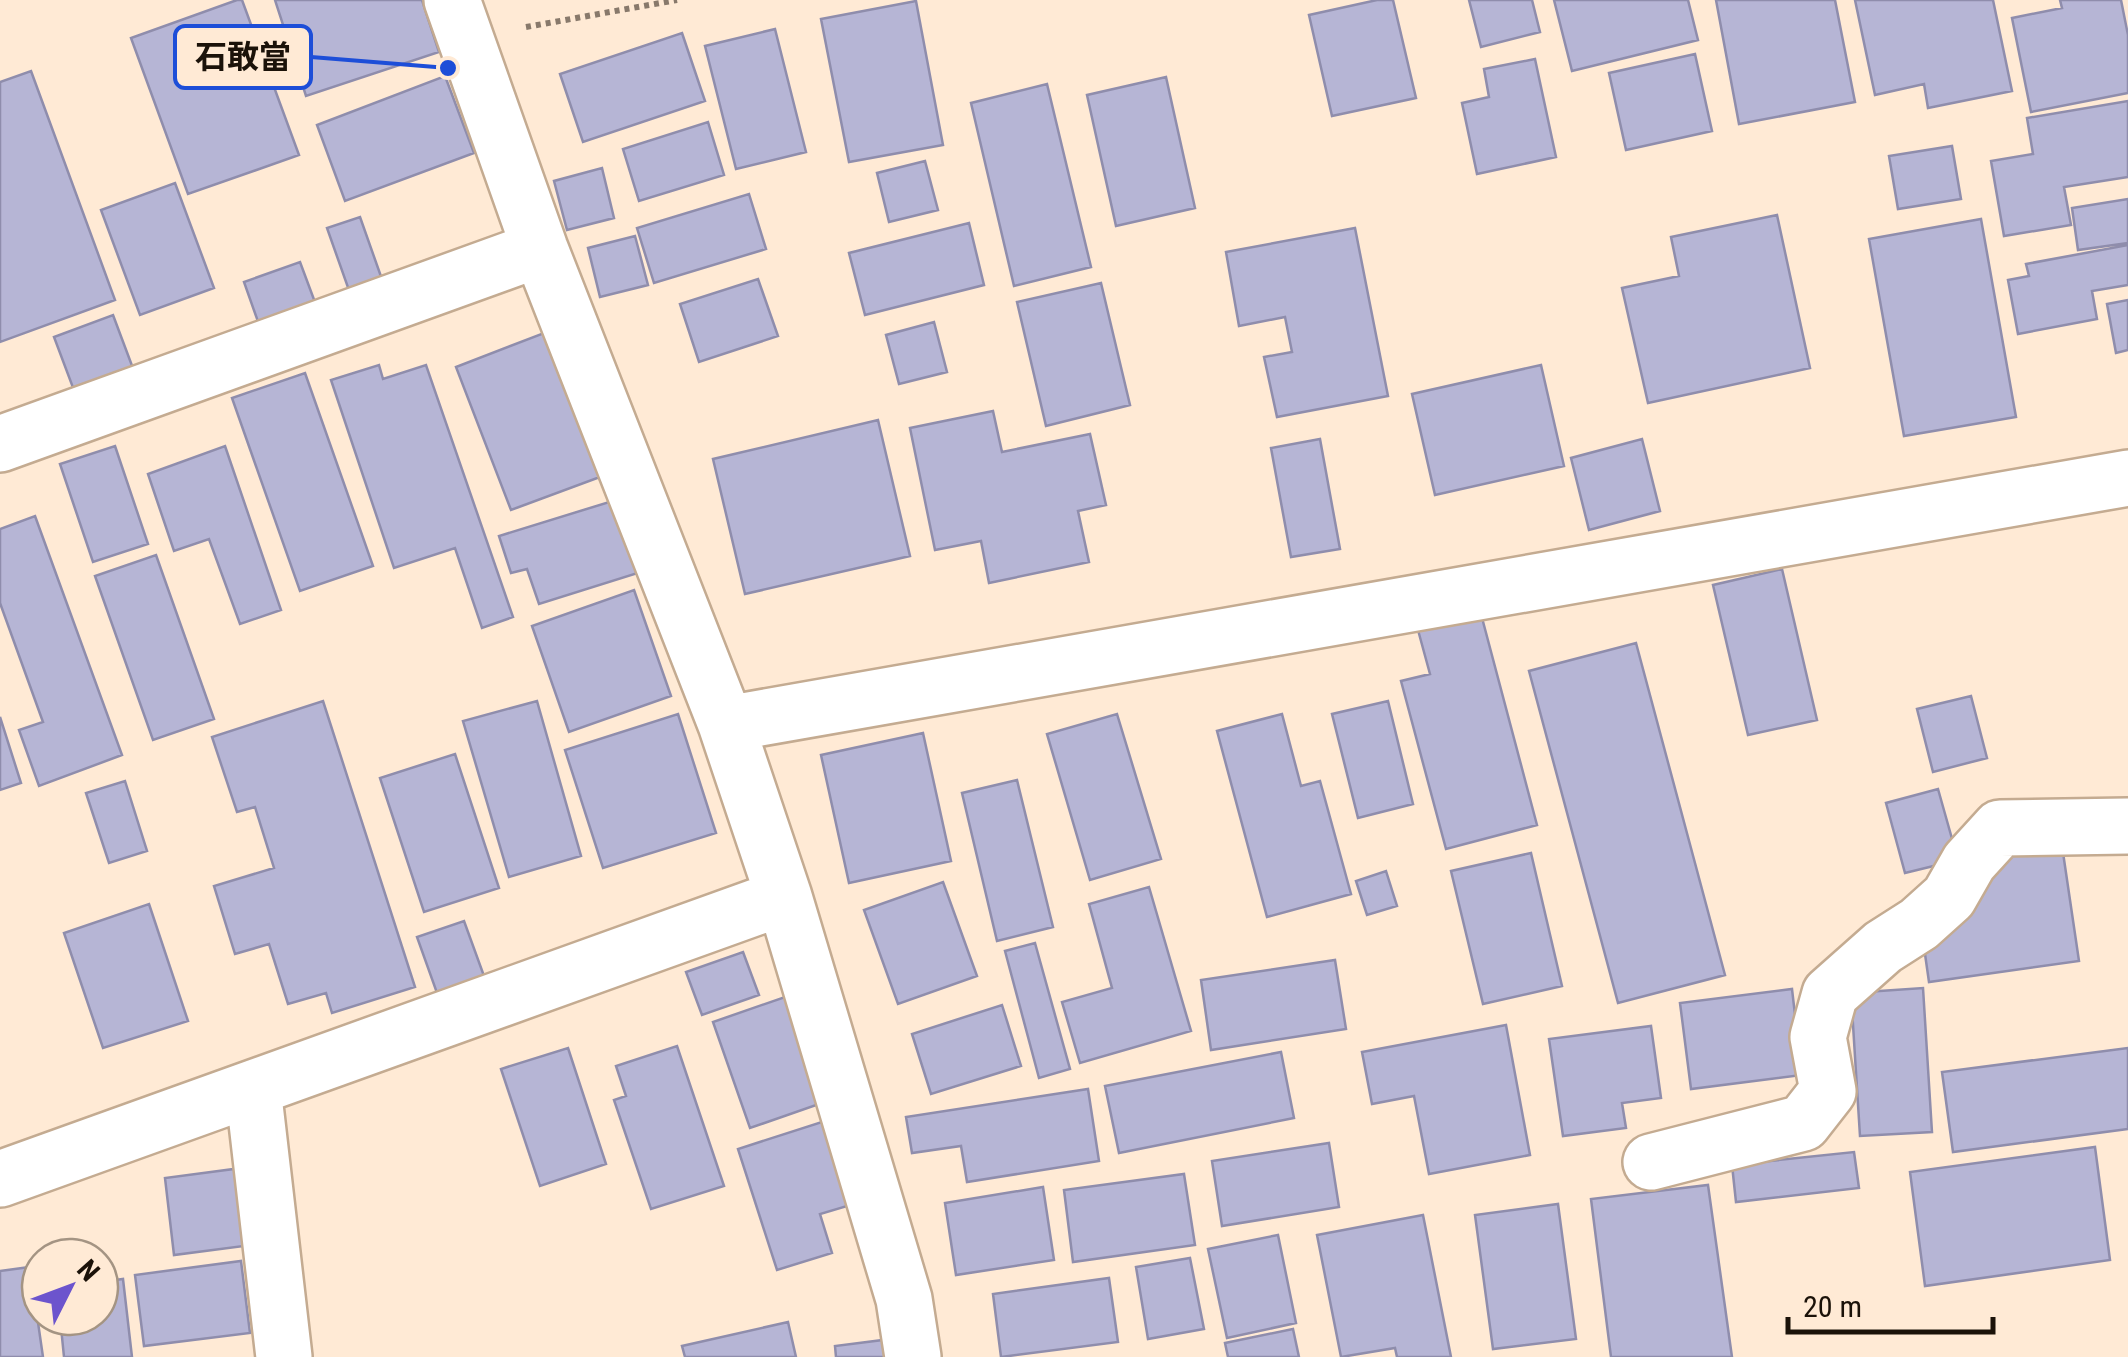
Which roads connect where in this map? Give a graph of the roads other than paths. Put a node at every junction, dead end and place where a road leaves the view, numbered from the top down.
1 (459, 19) edge
2 (540, 250) junction
3 (0, 444) edge
4 (2128, 478) edge
5 (726, 724) junction
6 (2128, 826) edge
7 (784, 897) junction
8 (253, 1088) junction
9 (1651, 1162) dead end
10 (0, 1179) edge
11 (284, 1357) edge
12 (913, 1357) edge

1 - 2 street
2 - 3 street
2 - 5 street
4 - 5 street
5 - 7 street
6 - 9 street
7 - 8 street
7 - 12 street
8 - 10 street
8 - 11 street

